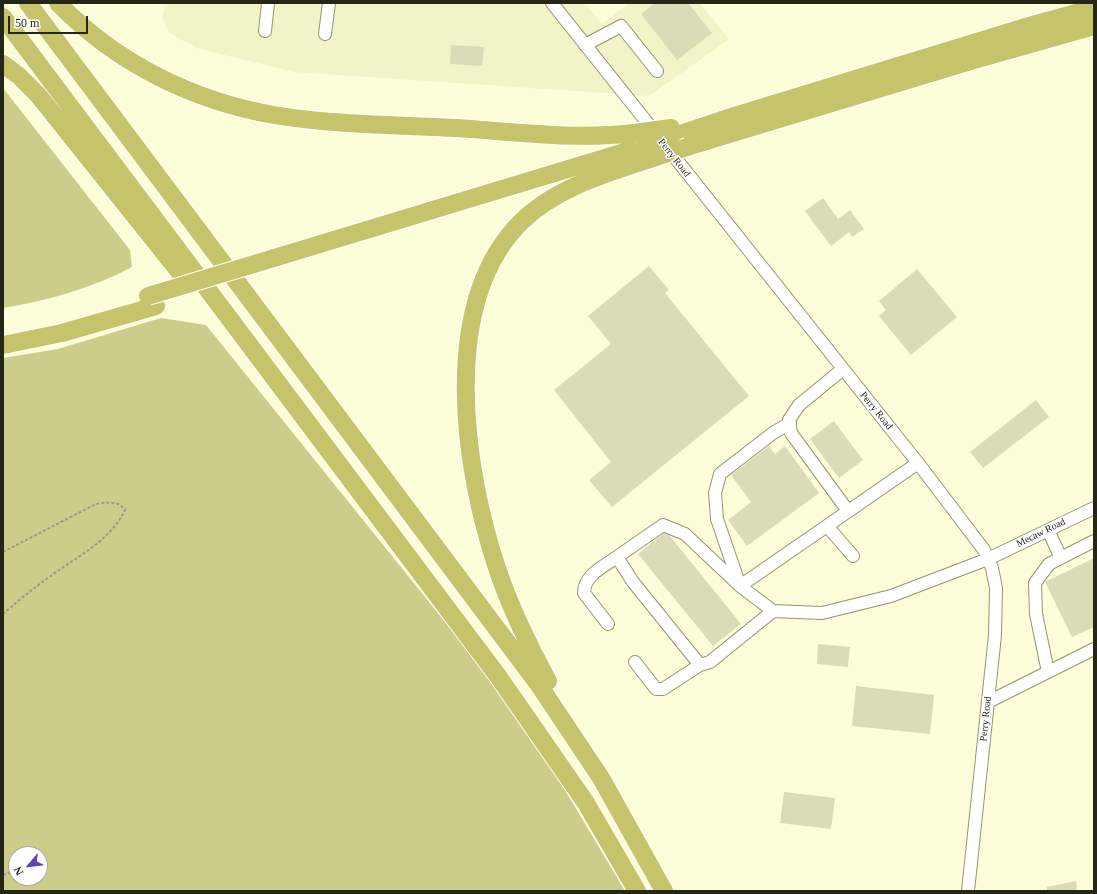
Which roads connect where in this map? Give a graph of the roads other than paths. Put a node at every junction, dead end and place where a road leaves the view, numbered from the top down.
1 (28, 3) edge
2 (58, 3) edge
3 (268, 3) edge
4 (329, 3) edge
5 (552, 3) edge
6 (1094, 8) edge
7 (3, 17) edge
8 (1094, 26) edge
9 (265, 31) dead end
10 (325, 34) dead end
11 (585, 45) junction
12 (3, 64) edge
13 (657, 71) dead end
14 (679, 137) junction
15 (644, 145) junction
16 (621, 168) junction
17 (278, 263) junction
18 (152, 301) junction
19 (3, 334) edge
20 (3, 345) edge
21 (843, 369) junction
22 (276, 380) junction
23 (790, 423) junction
24 (918, 463) junction
25 (1094, 508) edge
26 (848, 511) junction
27 (827, 526) junction
28 (1048, 530) junction
29 (1094, 541) edge
30 (853, 556) dead end
31 (617, 557) junction
32 (1060, 558) junction
33 (988, 559) junction
34 (740, 586) junction
35 (773, 612) junction
36 (608, 624) dead end
37 (1094, 649) edge
38 (635, 662) dead end
39 (700, 665) junction
40 (1048, 672) junction
41 (988, 702) junction
42 (601, 778) junction
43 (637, 891) edge
44 (664, 891) edge
45 (968, 891) edge

1 - 42 highway
2 - 15 highway
3 - 9 street
4 - 10 street
5 - 11 street, Perry Road
6 - 14 highway
7 - 22 highway
8 - 14 highway
11 - 13 street
11 - 21 street, Perry Road
12 - 22 highway
14 - 15 highway, bridge
14 - 15 highway, bridge
15 - 16 highway
15 - 17 highway
16 - 17 highway
16 - 42 highway
17 - 18 highway, bridge
18 - 19 highway
18 - 20 highway
21 - 23 street
21 - 24 street, Perry Road
22 - 43 highway
23 - 26 street
23 - 34 street
24 - 26 street
24 - 33 street, Perry Road
25 - 28 street, Mecaw Road
26 - 27 street
27 - 30 street
27 - 34 street
28 - 32 street
28 - 33 street, Mecaw Road
29 - 32 street
31 - 34 street
31 - 36 street
31 - 39 street
32 - 40 street
33 - 35 street, Mecaw Road
33 - 41 street, Perry Road
34 - 35 street
35 - 39 street
37 - 40 street
38 - 39 street
40 - 41 street
41 - 45 street, Perry Road
42 - 44 highway

